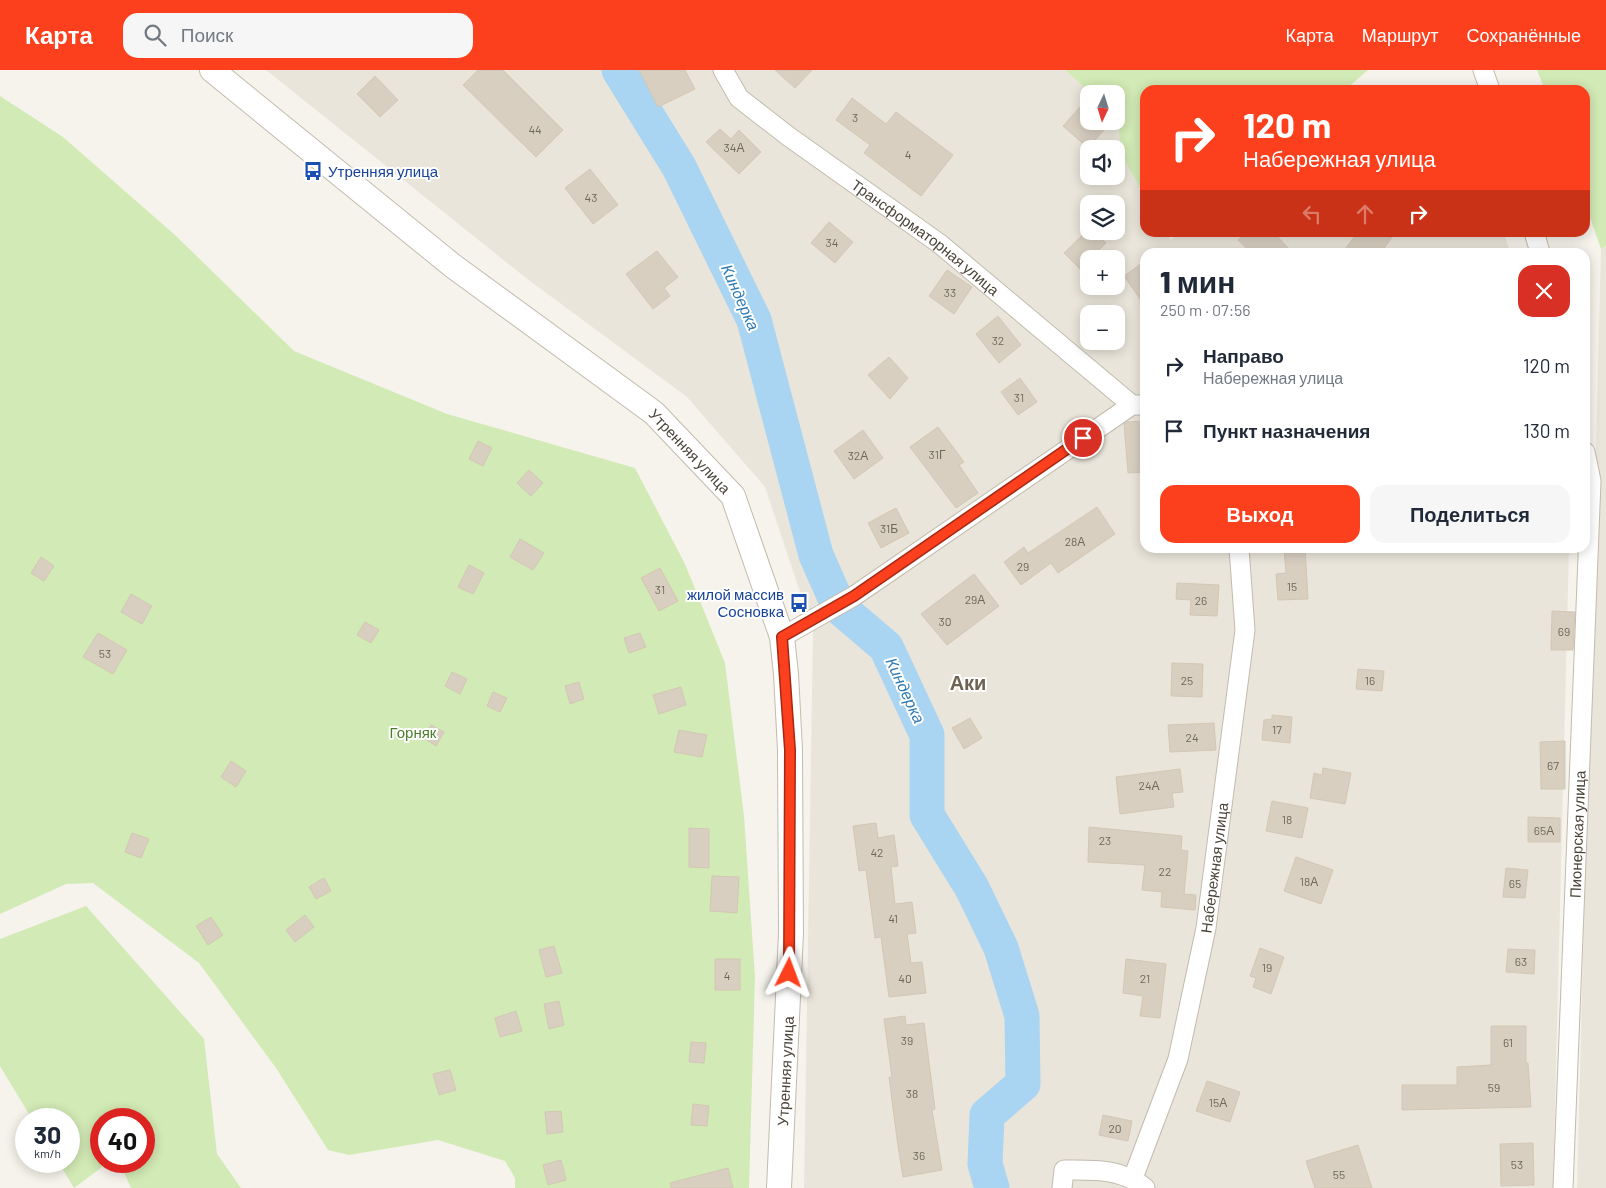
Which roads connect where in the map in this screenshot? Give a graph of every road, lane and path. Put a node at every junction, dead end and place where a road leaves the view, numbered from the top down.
1 (212, 70) edge
2 (723, 70) edge
3 (1484, 70) edge
4 (1488, 85) edge
5 (1138, 405) edge
6 (1590, 464) edge
7 (1599, 486) edge
8 (1239, 553) edge
9 (782, 637) junction
10 (1139, 1183) edge
11 (779, 1188) edge
12 (1062, 1188) edge
13 (1563, 1188) edge

1 - 9 street, Утренняя улица
2 - 5 street, Трансформаторная улица
3 - 4 street
5 - 9 street
6 - 7 street, Пионерская улица
7 - 13 street, Пионерская улица
8 - 10 street, Набережная улица
9 - 11 street, Утренняя улица
10 - 12 street, Набережная улица

